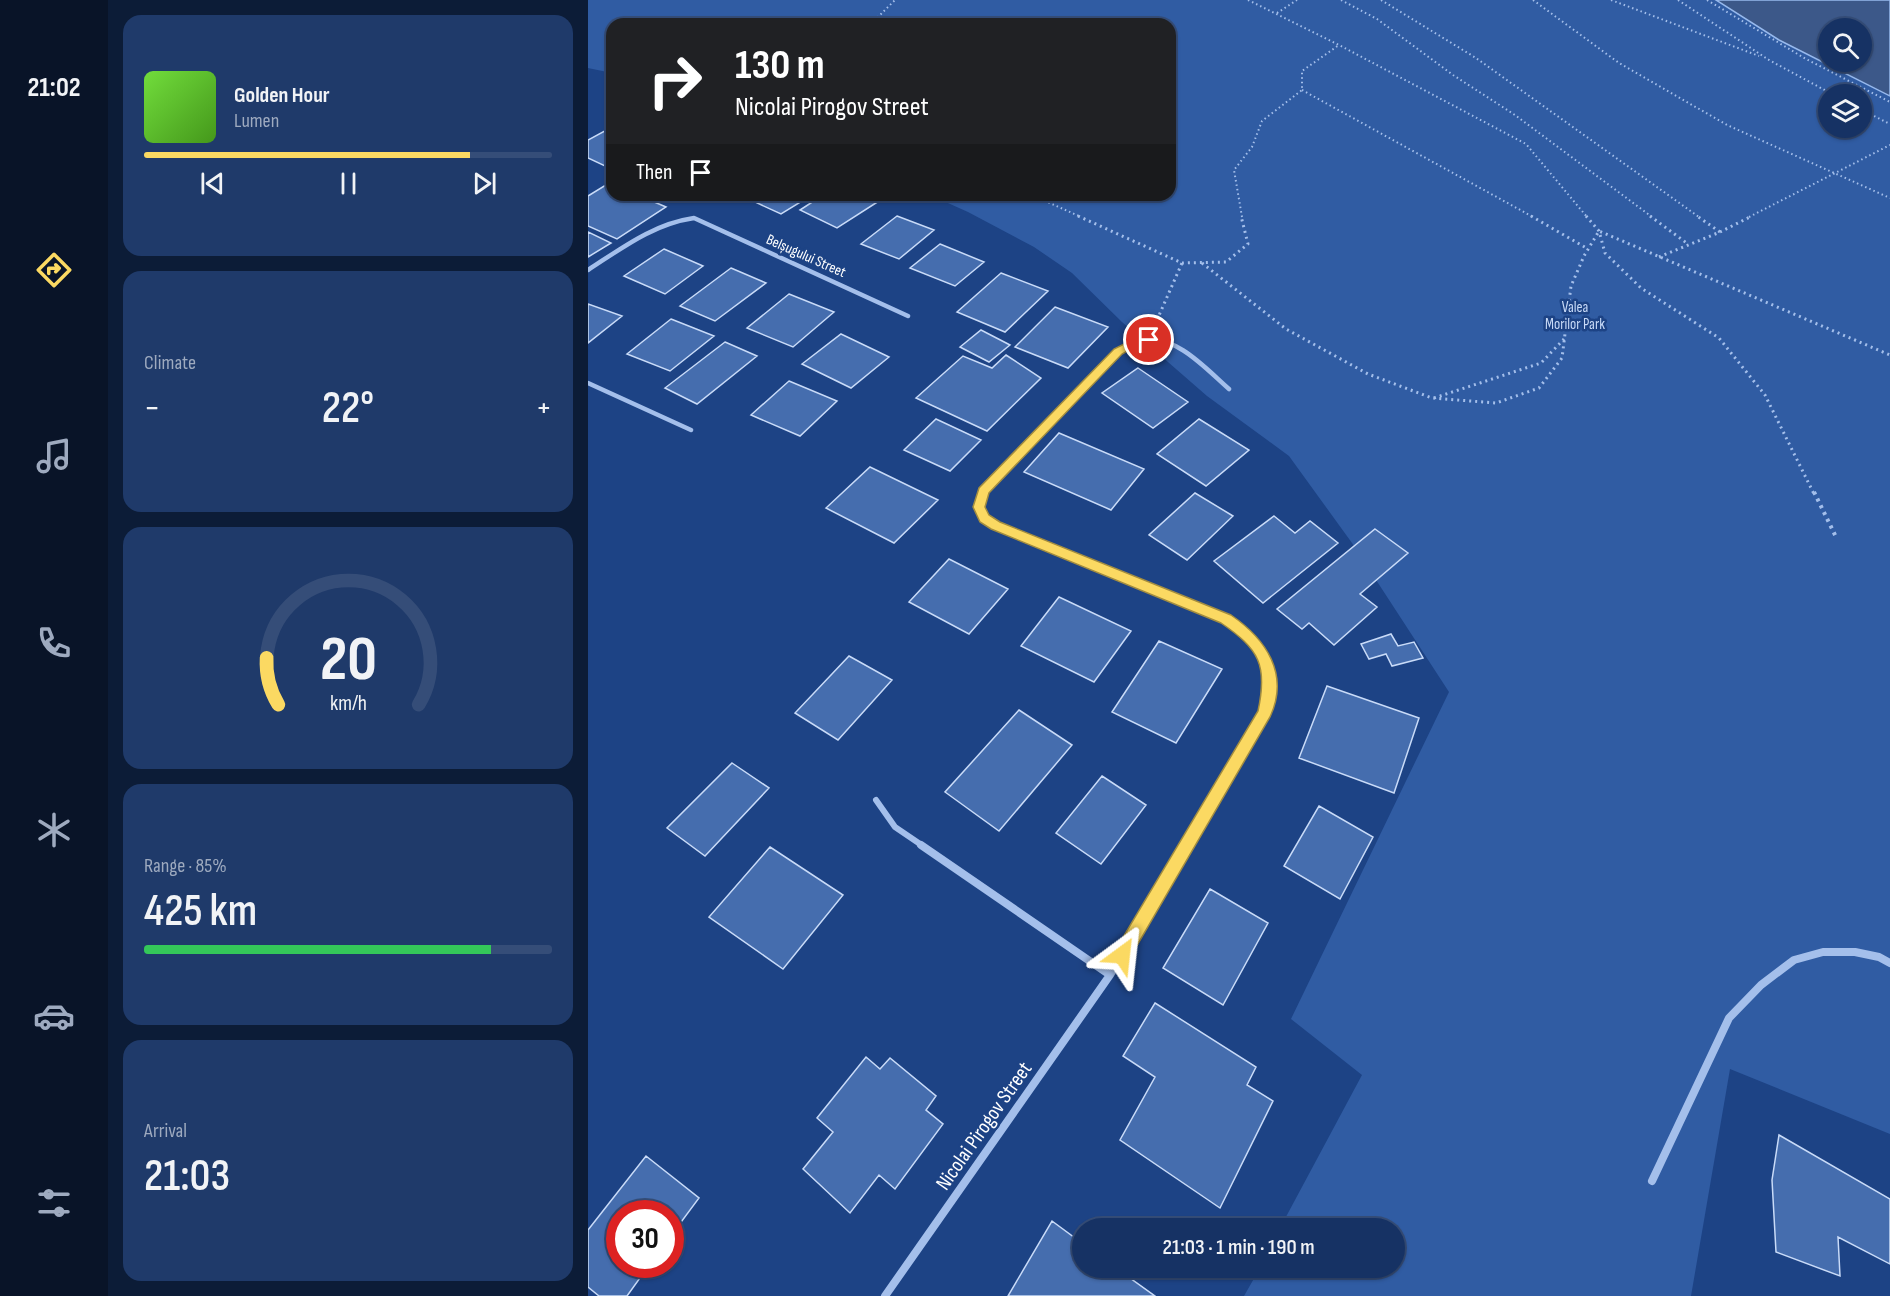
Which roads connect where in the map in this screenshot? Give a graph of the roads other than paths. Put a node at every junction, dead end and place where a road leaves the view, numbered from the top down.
1 (588, 270) edge
2 (908, 316) dead end
3 (588, 383) edge
4 (1228, 389) dead end
5 (691, 430) dead end
6 (876, 800) dead end
7 (1890, 963) edge
8 (1110, 975) junction
9 (1652, 1181) dead end
10 (885, 1296) edge

1 - 2 street, Belșugului Street
3 - 5 street
4 - 8 street, Nicolai Pirogov Street
6 - 8 street
7 - 9 street
8 - 10 street, Nicolai Pirogov Street

